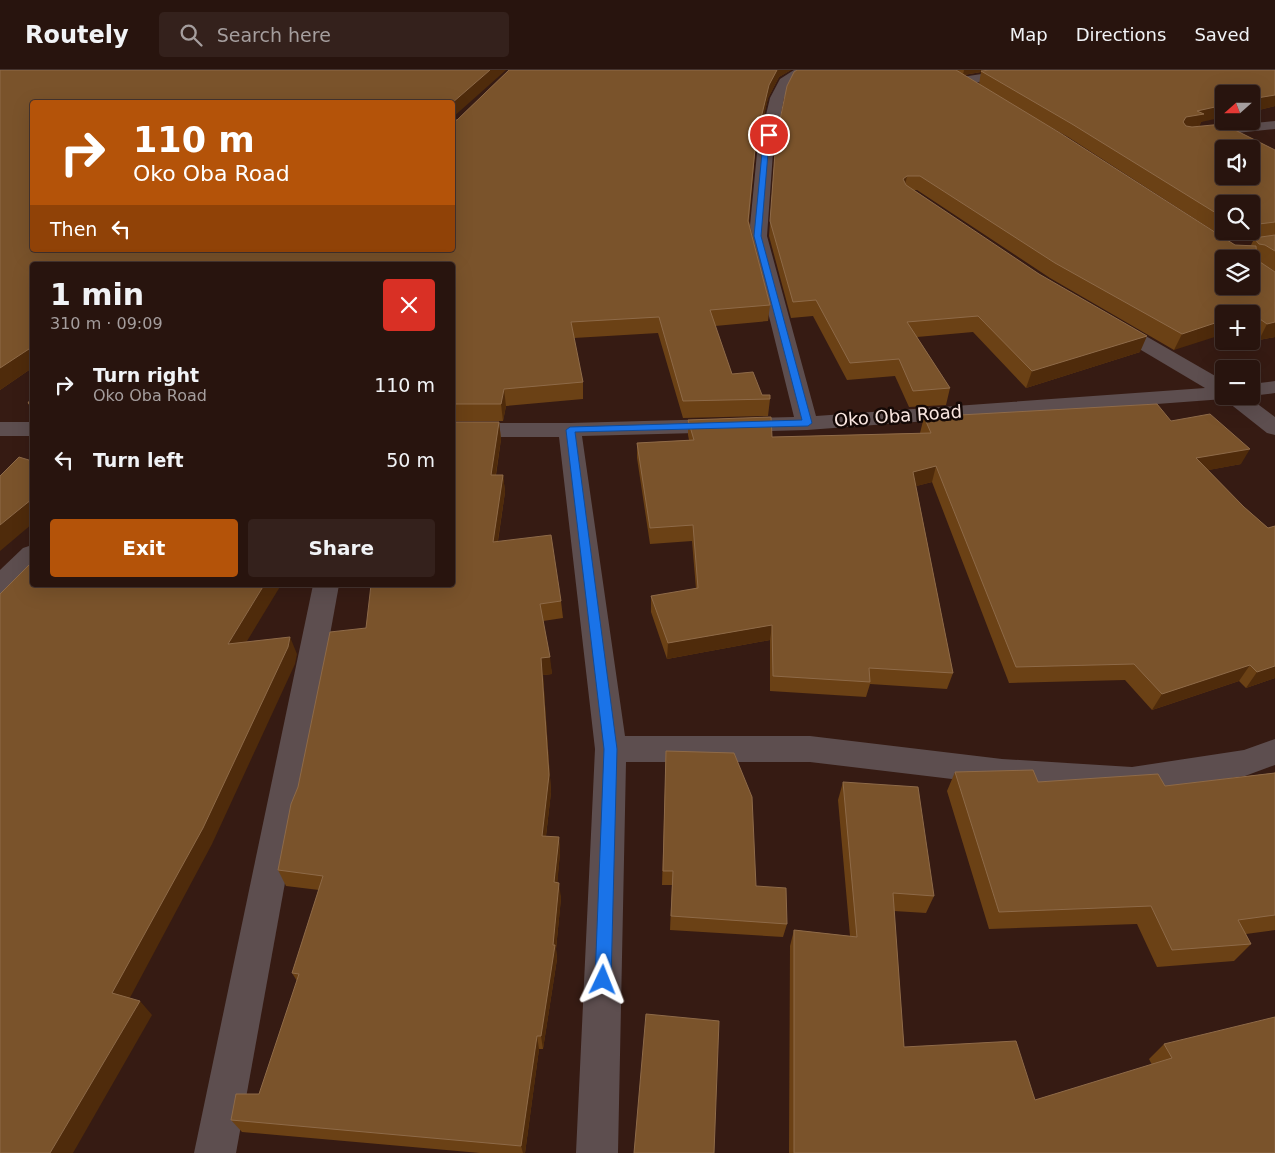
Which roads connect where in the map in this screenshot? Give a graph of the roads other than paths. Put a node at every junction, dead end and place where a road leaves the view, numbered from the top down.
1 (802, 70) edge
2 (1031, 70) edge
3 (979, 91) edge
4 (1275, 125) edge
5 (1186, 135) edge
6 (1091, 313) edge
7 (1215, 386) edge
8 (1275, 387) edge
9 (1260, 389) edge
10 (1215, 392) edge
11 (1245, 405) edge
12 (808, 423) junction
13 (1275, 428) edge
14 (0, 429) edge
15 (30, 429) edge
16 (455, 430) edge
17 (570, 430) junction
18 (30, 556) edge
19 (0, 586) edge
20 (326, 587) edge
21 (611, 749) junction
22 (1275, 752) edge
23 (214, 1153) edge
24 (597, 1153) edge

1 - 12 street
2 - 3 street
4 - 5 street
6 - 7 street
8 - 9 street
10 - 12 street, Oko Oba Road
11 - 13 street
12 - 17 street, Oko Oba Road
14 - 15 street
16 - 17 street, Oko Oba Road
17 - 21 street
18 - 19 street
20 - 23 street
21 - 22 street
21 - 24 street

